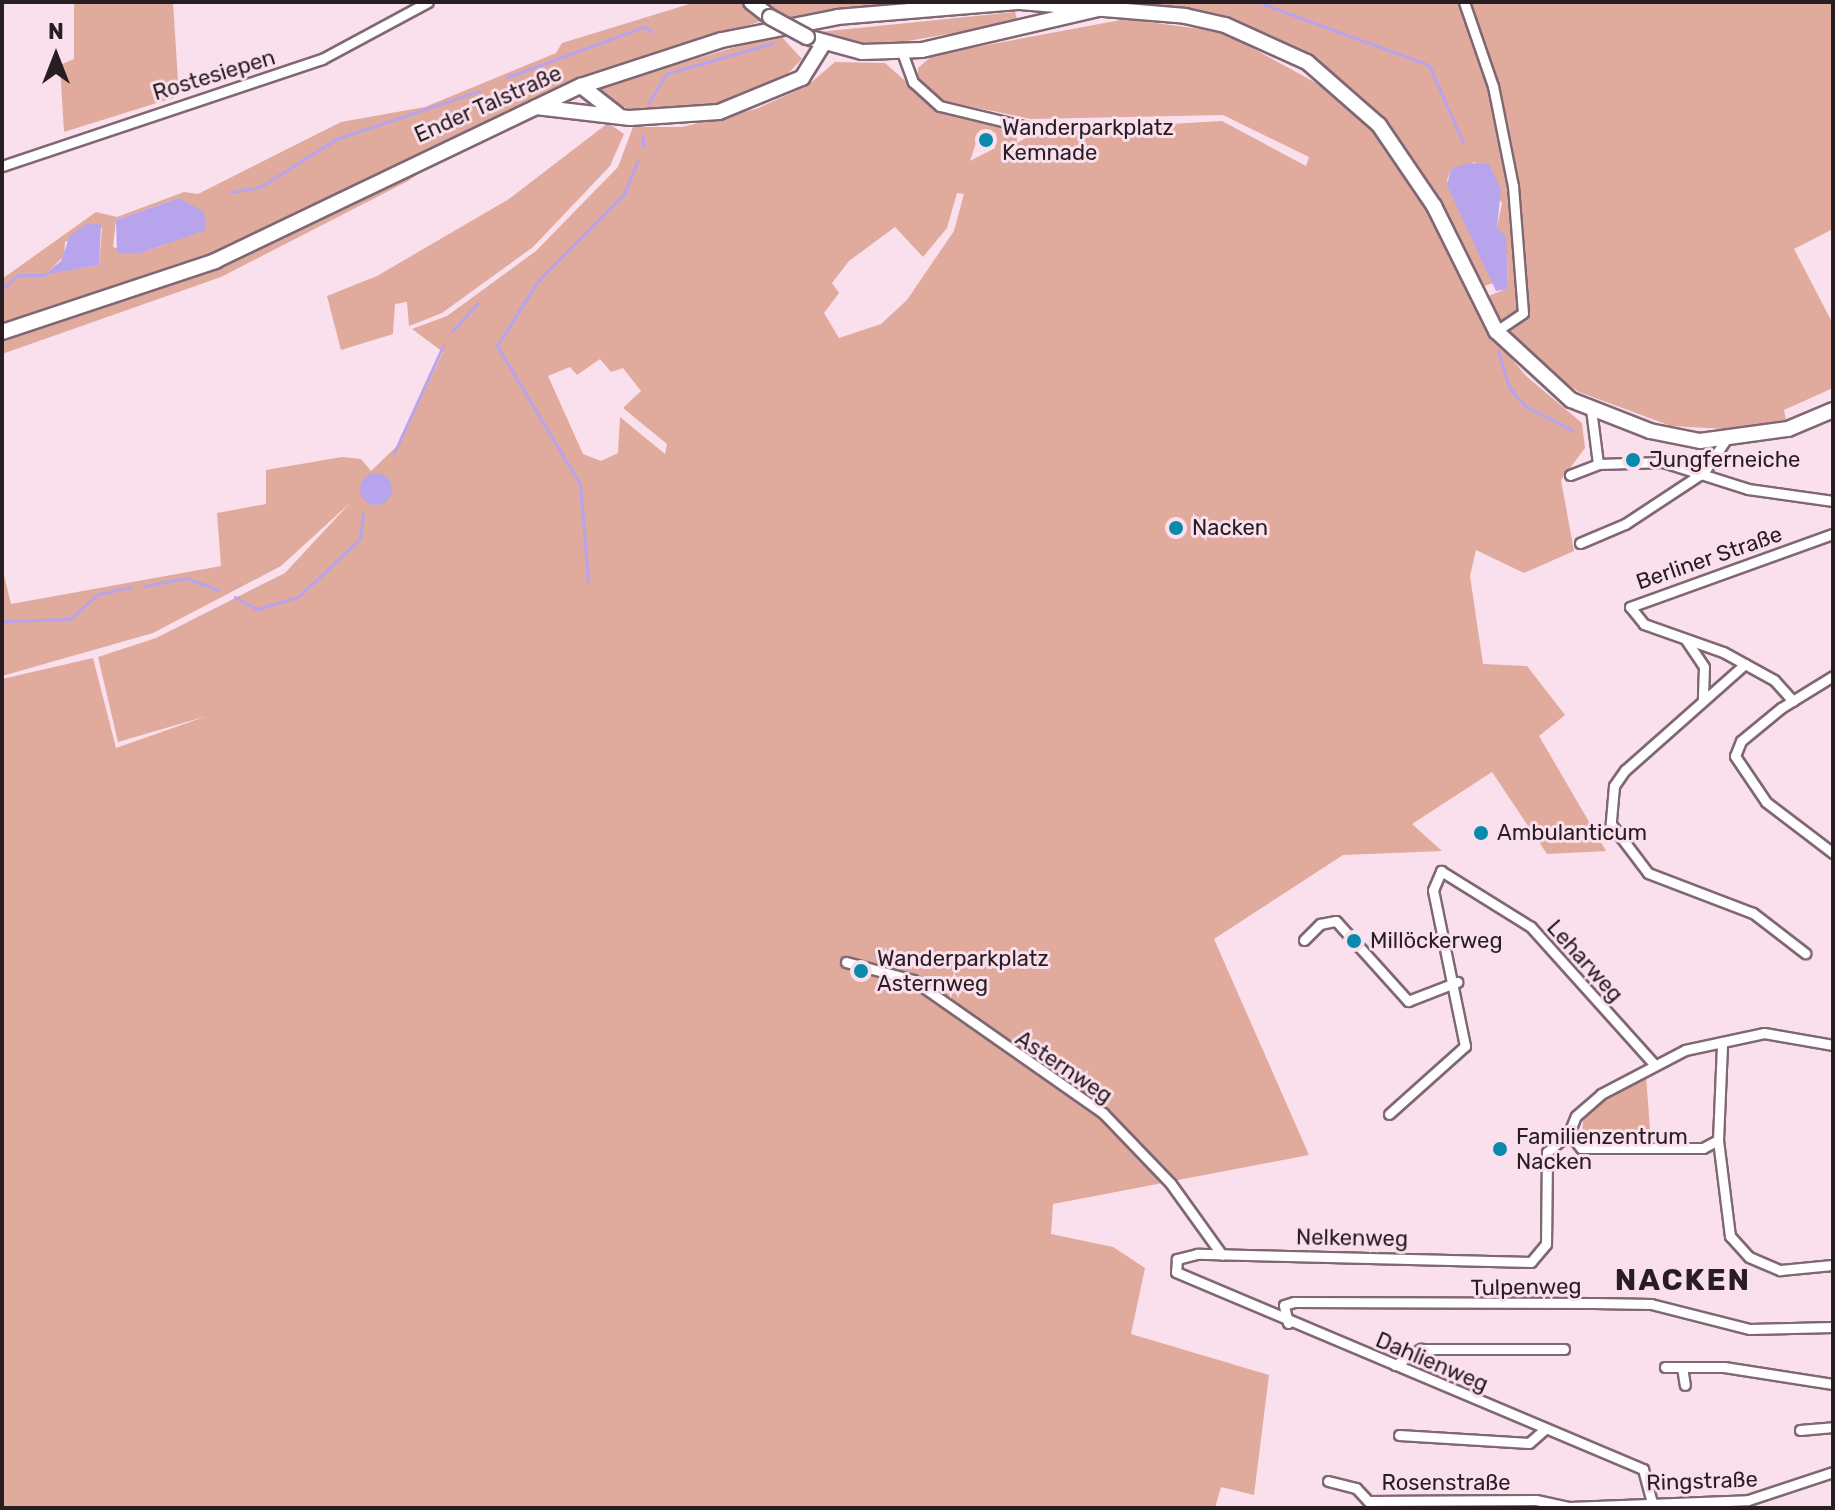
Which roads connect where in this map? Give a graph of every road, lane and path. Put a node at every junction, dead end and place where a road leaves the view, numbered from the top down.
1 (428, 2) edge
2 (751, 2) edge
3 (1018, 2) edge
4 (1464, 2) edge
5 (1109, 5) junction
6 (823, 44) junction
7 (902, 52) junction
8 (581, 86) junction
9 (533, 106) junction
10 (625, 118) junction
11 (1027, 127) dead end
12 (2, 166) edge
13 (1496, 331) junction
14 (2, 332) edge
15 (1591, 409) junction
16 (1833, 410) edge
17 (1725, 441) junction
18 (1598, 464) junction
19 (1704, 472) junction
20 (1570, 475) dead end
21 (1833, 501) edge
22 (1833, 534) edge
23 (1580, 543) dead end
24 (1682, 637) junction
25 (1745, 664) junction
26 (1833, 676) edge
27 (1703, 699) junction
28 (1793, 701) junction
29 (1833, 853) edge
30 (1304, 940) dead end
31 (1805, 953) dead end
32 (846, 962) dead end
33 (1457, 982) junction
34 (1722, 1045) junction
35 (1833, 1045) edge
36 (1653, 1063) junction
37 (1389, 1114) dead end
38 (1569, 1133) junction
39 (1718, 1140) junction
40 (1222, 1255) junction
41 (1833, 1265) edge
42 (1176, 1272) joint
43 (1288, 1323) junction
44 (1833, 1327) edge
45 (1564, 1349) dead end
46 (1395, 1365) junction
47 (1665, 1367) dead end
48 (1682, 1367) junction
49 (1833, 1384) edge
50 (1685, 1385) dead end
51 (1833, 1427) edge
52 (1545, 1429) junction
53 (1800, 1430) dead end
54 (1399, 1435) dead end
55 (1833, 1472) edge
56 (1328, 1481) dead end
57 (1652, 1503) junction
58 (1679, 1506) edge
59 (1569, 1507) edge

1 - 12 street, Rostesiepen
2 - 6 main road, bridge
3 - 5 main road, Ender Talstraße
3 - 8 main road, Ender Talstraße
4 - 13 street
5 - 7 main road
5 - 13 main road, Ender Talstraße
6 - 7 main road
6 - 10 main road
7 - 11 street
8 - 9 main road, Ender Talstraße
8 - 10 main road
9 - 10 main road
9 - 14 main road, Ender Talstraße
13 - 15 main road, Ender Talstraße
15 - 17 main road, Ender Talstraße
15 - 18 street
16 - 17 main road, Ender Talstraße
17 - 19 street
18 - 19 street, Berliner Straße
18 - 20 street, Berliner Straße
19 - 21 street, Berliner Straße
19 - 23 street
22 - 24 street, Berliner Straße
24 - 25 street, Berliner Straße
24 - 27 street
25 - 27 street
25 - 28 street, Berliner Straße
26 - 28 street
27 - 31 street
28 - 29 street
30 - 33 street
32 - 40 street, Asternweg
33 - 36 street, Leharweg
33 - 37 street
34 - 35 street
34 - 36 street
34 - 39 street
36 - 38 street
38 - 39 street
38 - 40 street, Nelkenweg
39 - 41 street
40 - 42 street, Nelkenweg
42 - 43 street, Dahlienweg
43 - 44 street, Tulpenweg
43 - 46 street, Dahlienweg
45 - 46 street
46 - 52 street, Dahlienweg
47 - 48 street
48 - 49 street
48 - 50 street
51 - 53 street
52 - 54 street
52 - 57 street, Dahlienweg
55 - 58 street, Ringstraße
56 - 59 street, Rosenstraße
57 - 58 street, Ringstraße
57 - 59 street, Ringstraße

